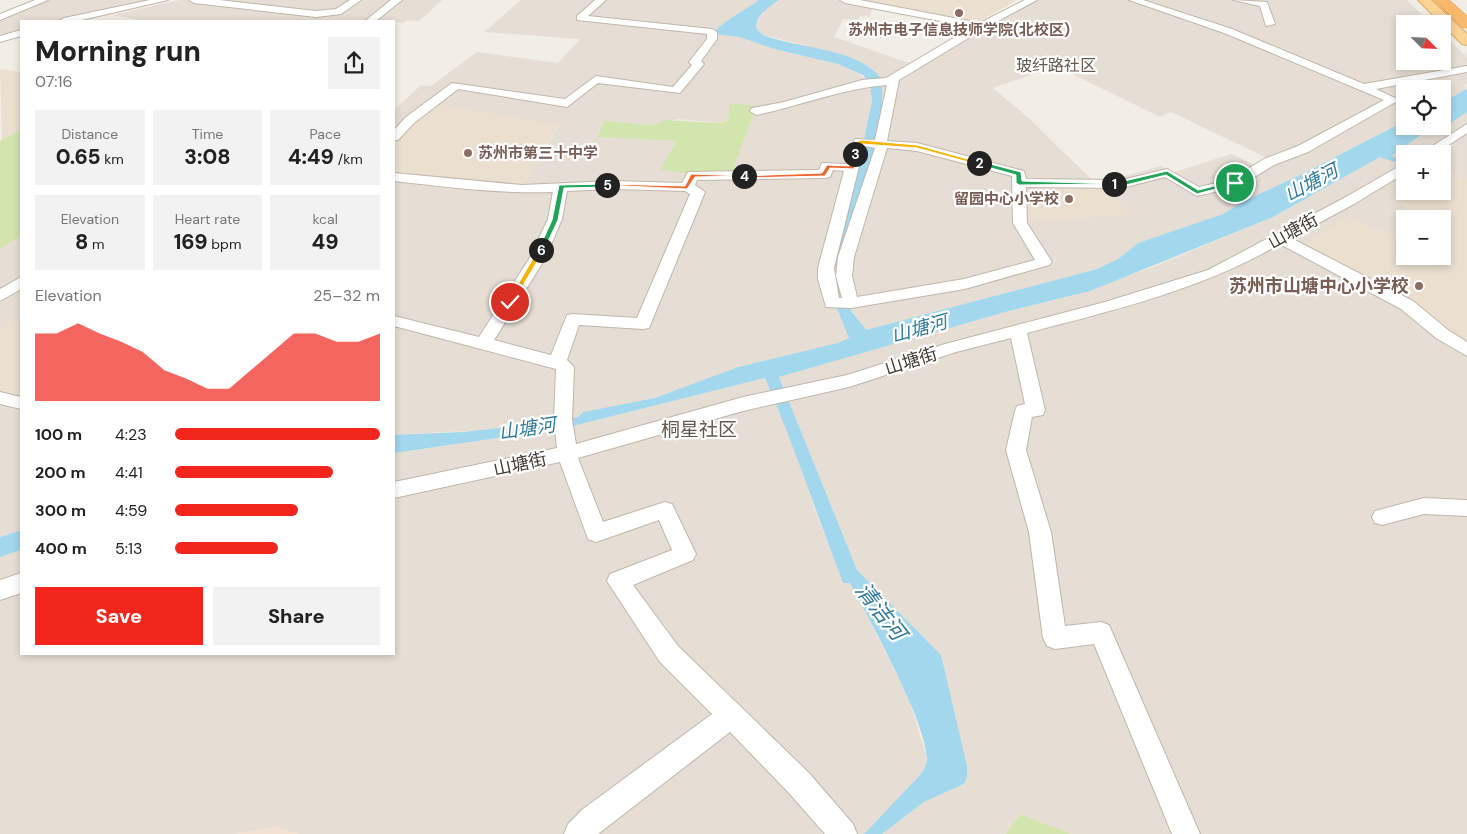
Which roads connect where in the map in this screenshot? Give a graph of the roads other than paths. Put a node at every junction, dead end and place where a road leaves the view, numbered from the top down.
1 (43, 0) edge
2 (163, 0) edge
3 (194, 0) edge
4 (356, 0) edge
5 (397, 0) edge
6 (601, 0) edge
7 (845, 0) edge
8 (1032, 0) edge
9 (1134, 0) edge
10 (1238, 0) edge
11 (1424, 0) edge
12 (1441, 0) edge
13 (1455, 0) edge
14 (0, 4) edge
15 (20, 8) junction
16 (1467, 10) edge
17 (0, 17) edge
18 (580, 18) joint
19 (69, 20) edge
20 (371, 20) edge
21 (1270, 24) dead end
22 (981, 26) junction
23 (1461, 27) edge
24 (20, 33) edge
25 (0, 39) edge
26 (1467, 40) edge
27 (1467, 69) edge
28 (892, 79) junction
29 (862, 83) joint
30 (1363, 88) junction
31 (756, 111) dead end
32 (1467, 128) edge
33 (395, 136) edge
34 (861, 142) joint
35 (879, 145) junction
36 (1440, 145) edge
37 (848, 169) junction
38 (639, 173) dead end
39 (1396, 173) edge
40 (395, 177) edge
41 (1016, 178) junction
42 (561, 186) junction
43 (687, 187) junction
44 (1280, 238) junction
45 (20, 283) edge
46 (0, 296) edge
47 (844, 303) junction
48 (395, 322) edge
49 (1018, 331) junction
50 (483, 344) junction
51 (1467, 350) edge
52 (557, 362) junction
53 (780, 395) joint
54 (0, 398) edge
55 (20, 403) edge
56 (565, 436) junction
57 (395, 490) edge
58 (1467, 508) edge
59 (1382, 517) dead end
60 (20, 583) edge
61 (0, 590) edge
62 (731, 715) junction
63 (578, 834) edge
64 (843, 834) edge
65 (1186, 834) edge

1 - 15 street
2 - 19 street
3 - 4 street
5 - 20 street
6 - 18 street
7 - 22 street
8 - 22 street
9 - 30 street
10 - 21 street
11 - 23 main road
12 - 23 highway
13 - 16 highway
14 - 15 street
15 - 17 street
18 - 33 street
22 - 28 street
23 - 26 highway
24 - 25 street
27 - 30 street
28 - 29 street
28 - 35 street
29 - 31 street
30 - 41 street
32 - 36 street
34 - 35 street
34 - 37 street
35 - 41 street
35 - 47 street
37 - 38 street
37 - 43 street
37 - 47 street
39 - 44 street, 山塘街
40 - 42 street
41 - 47 street
42 - 43 street
42 - 50 street
43 - 52 street
44 - 49 street, 山塘街
44 - 51 street
45 - 46 street
48 - 50 street
49 - 53 street, 山塘街
49 - 65 street
50 - 52 street
52 - 56 street
53 - 56 street, 山塘街
54 - 55 street
56 - 57 street, 山塘街
56 - 62 street
58 - 59 street
60 - 61 street
62 - 63 street
62 - 64 street

